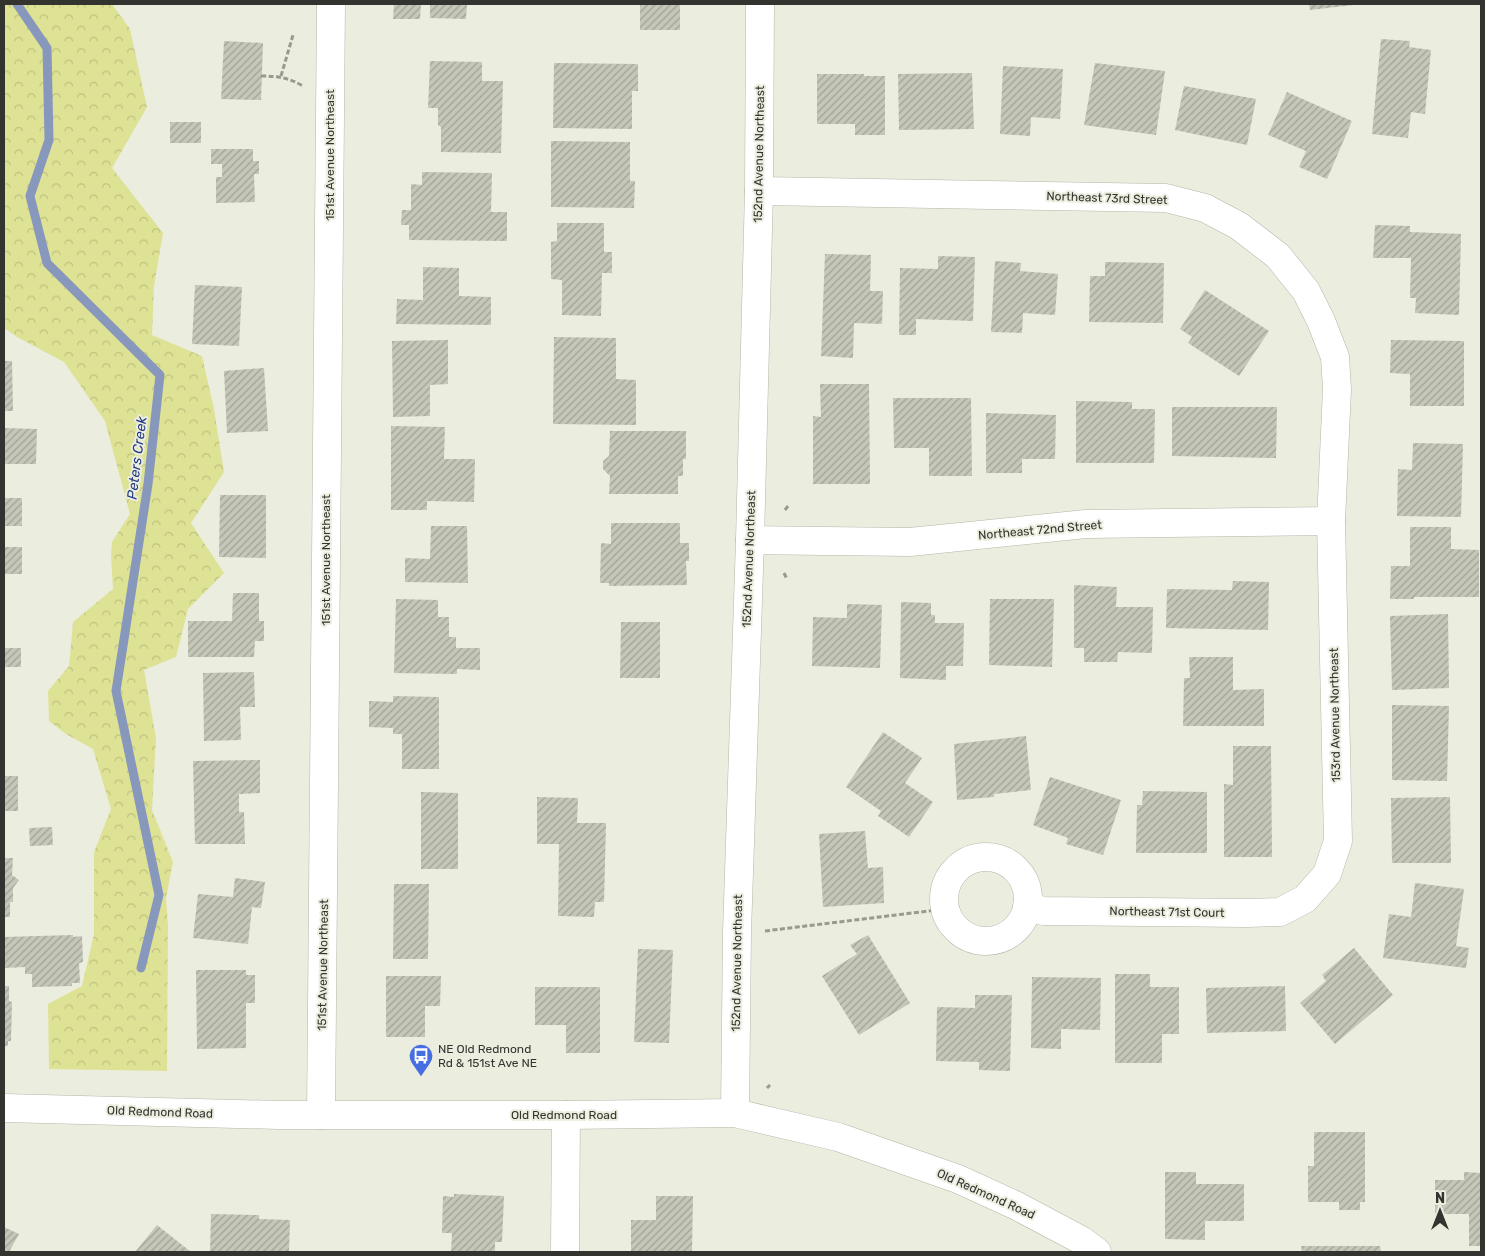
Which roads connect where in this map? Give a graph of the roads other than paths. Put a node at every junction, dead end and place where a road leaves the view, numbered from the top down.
1 (331, 4) edge
2 (760, 4) edge
3 (759, 191) junction
4 (1331, 521) junction
5 (750, 540) junction
6 (1305, 899) joint
7 (1027, 907) junction
8 (4, 1108) edge
9 (735, 1113) junction
10 (321, 1115) junction
11 (566, 1115) junction
12 (565, 1252) edge
13 (1097, 1252) edge

1 - 10 street, 151st Avenue Northeast
2 - 3 street, 152nd Avenue Northeast
3 - 4 street, Northeast 73rd Street
3 - 5 street, 152nd Avenue Northeast
4 - 5 street, Northeast 72nd Street
4 - 6 street, 153rd Avenue Northeast
5 - 9 street, 152nd Avenue Northeast
6 - 7 street, Northeast 71st Court
7 - 7 street
8 - 10 street, Old Redmond Road
9 - 11 street, Old Redmond Road
9 - 13 street, Old Redmond Road
10 - 11 street, Old Redmond Road
11 - 12 street

